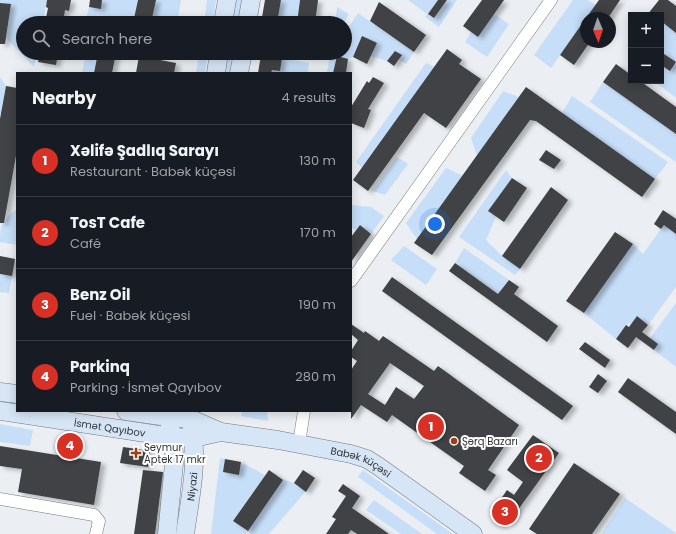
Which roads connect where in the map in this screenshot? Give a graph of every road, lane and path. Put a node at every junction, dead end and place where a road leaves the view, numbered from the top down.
1 (227, 0) edge
2 (251, 0) edge
3 (551, 0) edge
4 (224, 16) edge
5 (248, 16) edge
6 (218, 60) edge
7 (242, 60) edge
8 (216, 72) edge
9 (240, 72) edge
10 (352, 279) edge
11 (0, 392) edge
12 (16, 394) edge
13 (0, 411) edge
14 (140, 412) edge
15 (304, 412) edge
16 (168, 414) edge
17 (191, 415) edge
18 (226, 432) junction
19 (172, 438) junction
20 (194, 438) junction
21 (299, 443) junction
22 (0, 499) edge
23 (166, 533) edge
24 (96, 534) edge
25 (185, 534) edge
26 (472, 534) edge

1 - 4 street
2 - 5 street
3 - 10 street
6 - 8 street
7 - 9 street
11 - 12 street
13 - 19 street, İsmət Qayıbov
14 - 16 street, İsmət Qayıbov
15 - 21 street
16 - 17 street, İsmət Qayıbov
16 - 19 street
17 - 18 street, İsmət Qayıbov
17 - 20 street, Niyazi
18 - 20 street, İsmət Qayıbov
18 - 21 street, Babək küçəsi
19 - 20 street, İsmət Qayıbov
19 - 23 street
20 - 25 street, Niyazi
21 - 26 street, Babək küçəsi
22 - 24 street

